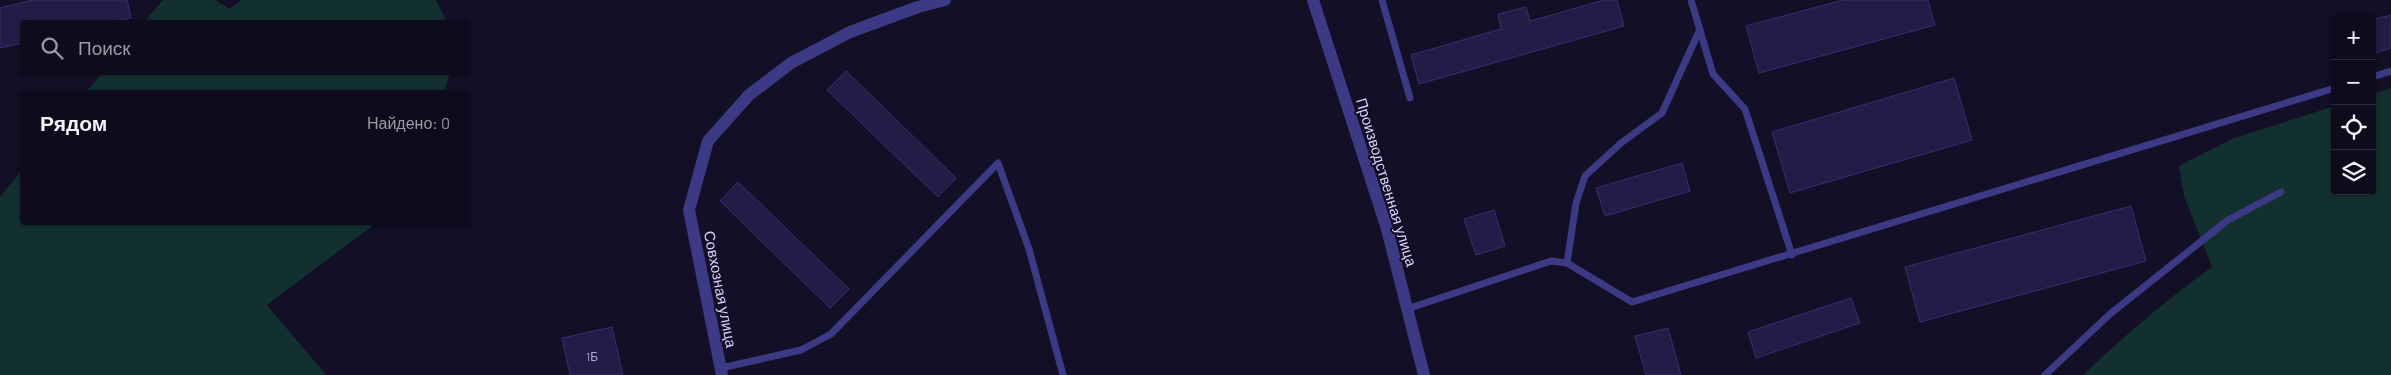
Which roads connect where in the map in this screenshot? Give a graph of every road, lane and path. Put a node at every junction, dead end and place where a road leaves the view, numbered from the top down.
1 (945, 0) edge
2 (1313, 0) edge
3 (1382, 0) edge
4 (1691, 0) edge
5 (1700, 29) junction
6 (2391, 71) edge
7 (2376, 76) edge
8 (2331, 89) edge
9 (1410, 98) dead end
10 (2280, 192) dead end
11 (1792, 254) junction
12 (1567, 263) junction
13 (1407, 309) junction
14 (721, 372) edge
15 (1063, 375) edge
16 (1424, 375) edge
17 (2045, 375) edge

1 - 14 street, Совхозная улица
2 - 13 street, Производственная улица
3 - 9 lane
4 - 5 lane
5 - 11 lane
5 - 12 lane
6 - 7 lane
8 - 11 lane
10 - 17 lane
11 - 12 lane
12 - 13 lane
13 - 16 street, Производственная улица
14 - 15 lane

